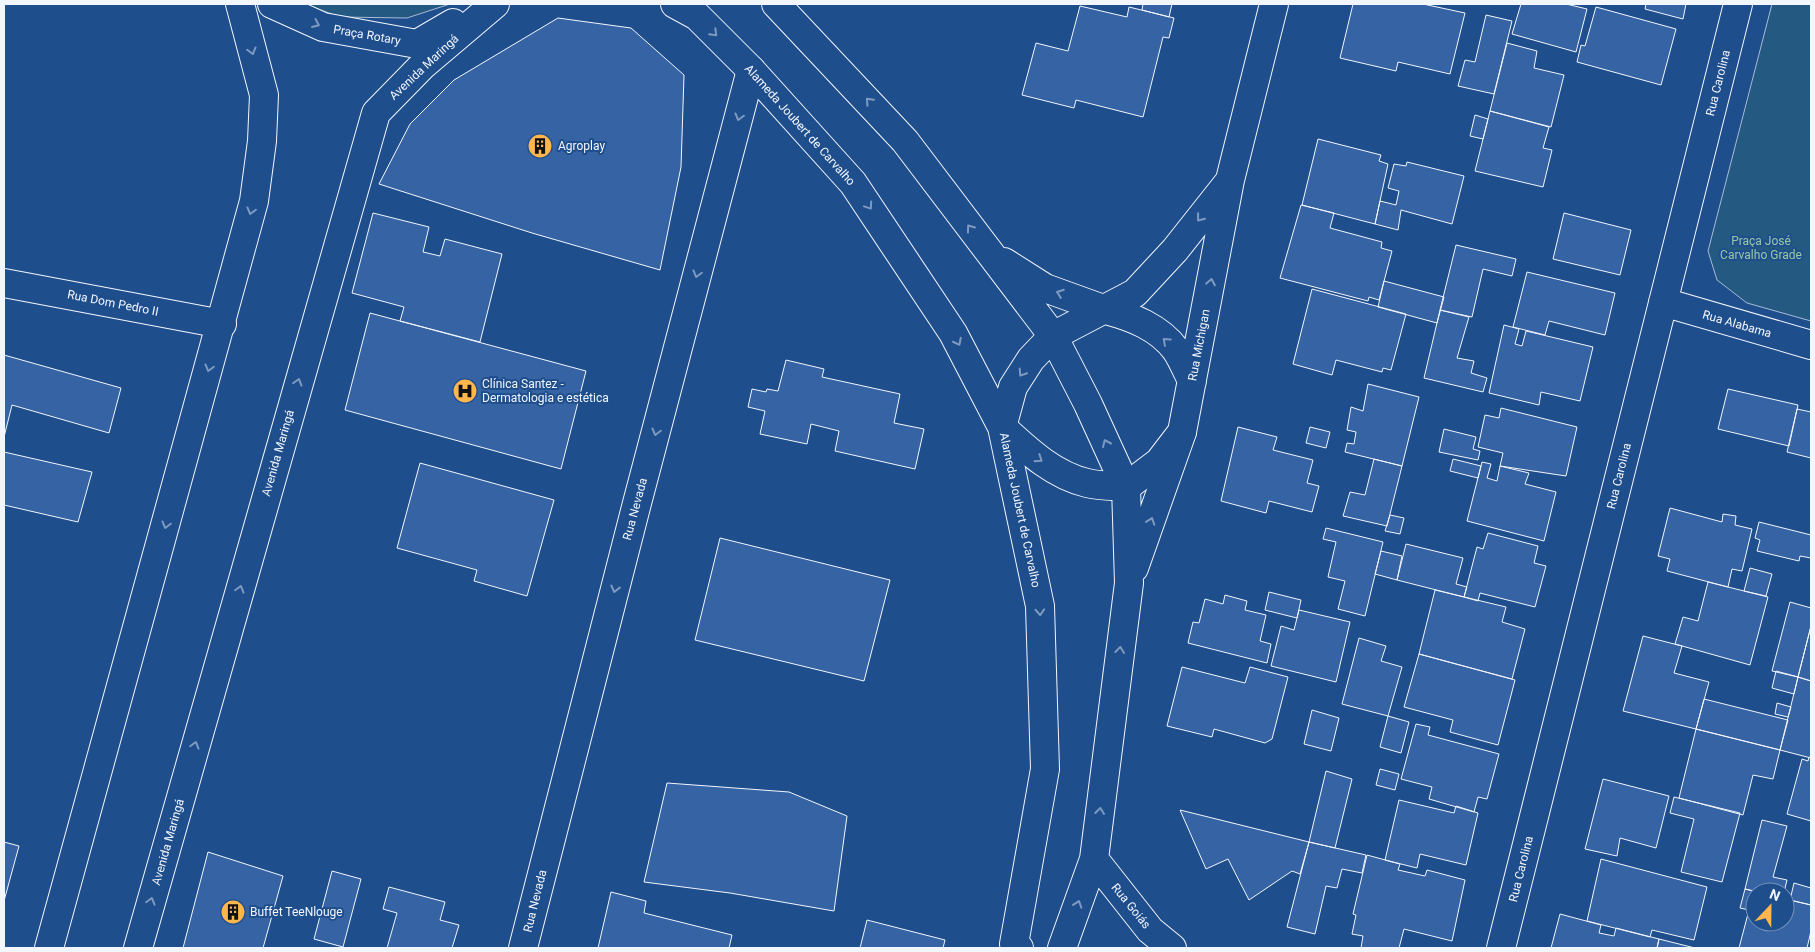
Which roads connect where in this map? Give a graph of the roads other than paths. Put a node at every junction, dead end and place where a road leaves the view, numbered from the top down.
1 (240, 4) edge
2 (272, 4) edge
3 (487, 4) edge
4 (495, 4) edge
5 (675, 4) edge
6 (1274, 4) edge
7 (1738, 4) edge
8 (783, 6) edge
9 (751, 70) junction
10 (1230, 180) junction
11 (988, 252) junction
12 (4, 283) edge
13 (1663, 302) junction
14 (1106, 310) junction
15 (222, 324) junction
16 (1053, 336) junction
17 (1811, 345) edge
18 (1192, 381) junction
19 (1002, 428) junction
20 (1182, 432) junction
21 (1126, 487) junction
22 (1129, 583) junction
23 (1094, 860) junction
24 (1015, 947) edge
25 (49, 948) edge
26 (138, 948) edge
27 (523, 948) edge
28 (1062, 948) edge
29 (1172, 948) edge
30 (1501, 948) edge

1 -> 15 main road
2 -> 3 main road, Praça Rotary
26 -> 4 main road, Avenida Maringá
5 -> 9 main road, Alameda Joubert de Carvalho
6 - 10 main road, Rua Michigan
7 - 13 main road, Rua Carolina
11 -> 8 main road
9 -> 19 main road, Alameda Joubert de Carvalho
9 -> 27 main road, Rua Nevada
10 -> 14 main road, Rua Michigan
18 -> 10 main road, Rua Michigan
14 -> 11 main road
11 - 16 main road
12 - 15 main road, Rua Dom Pedro II
13 - 17 main road, Rua Alabama
13 - 30 main road, Rua Carolina
14 - 16 main road, Rua Michigan
18 -> 14 main road
15 -> 25 main road
16 -> 19 main road
21 -> 16 main road
18 - 20 main road, Rua Michigan
19 -> 21 main road
19 -> 24 main road, Alameda Joubert de Carvalho
20 - 21 main road, Rua Michigan
22 -> 20 main road
21 - 22 main road
23 -> 22 main road
28 -> 23 main road
23 - 29 main road, Rua Goiás

